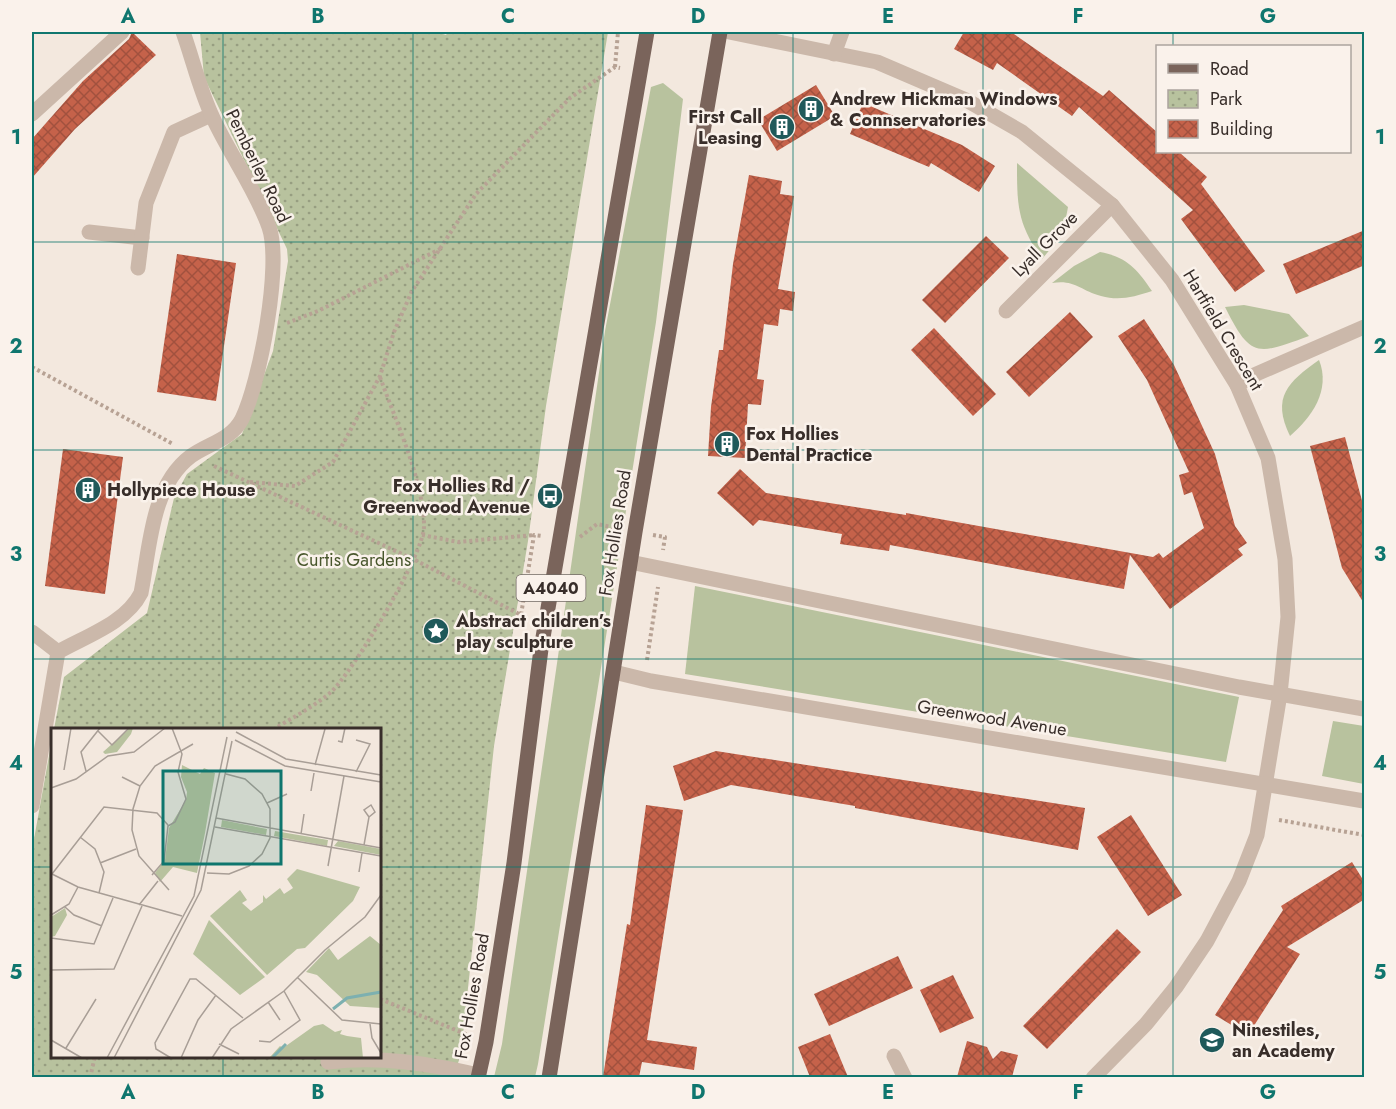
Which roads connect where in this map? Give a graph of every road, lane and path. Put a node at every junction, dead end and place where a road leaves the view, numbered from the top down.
1 (122, 32) edge
2 (183, 32) edge
3 (618, 32) edge
4 (646, 32) edge
5 (720, 32) edge
6 (729, 32) edge
7 (842, 32) edge
8 (834, 54) junction
9 (615, 67) junction
10 (639, 69) junction
11 (32, 114) edge
12 (211, 115) junction
13 (1112, 205) junction
14 (88, 232) dead end
15 (142, 238) junction
16 (443, 248) junction
17 (138, 268) dead end
18 (1006, 311) dead end
19 (1365, 327) edge
20 (266, 330) junction
21 (32, 367) edge
22 (380, 376) junction
23 (1237, 386) junction
24 (192, 455) junction
25 (246, 482) junction
26 (635, 532) junction
27 (422, 535) junction
28 (534, 535) junction
29 (559, 539) junction
30 (415, 560) junction
31 (630, 562) junction
32 (661, 570) junction
33 (32, 632) edge
34 (58, 652) junction
35 (614, 672) junction
36 (645, 679) junction
37 (1280, 694) junction
38 (1365, 709) edge
39 (275, 728) edge
40 (1267, 784) junction
41 (1365, 801) edge
42 (32, 806) edge
43 (1260, 817) junction
44 (1365, 835) edge
45 (381, 999) edge
46 (486, 1042) junction
47 (894, 1056) dead end
48 (95, 1058) edge
49 (328, 1062) dead end
50 (478, 1076) edge
51 (90, 1077) edge
52 (549, 1077) edge
53 (905, 1077) edge
54 (1094, 1077) edge

1 - 11 street
2 - 12 street, Pemberley Road
3 - 9 path
4 - 10 main road, Fox Hollies Road / A4040
5 - 26 main road, Fox Hollies Road
6 - 8 street, Hartfield Crescent
7 - 8 street
8 - 13 street, Hartfield Crescent
9 - 10 path
9 - 16 path
10 - 29 main road, Fox Hollies Road / A4040
12 - 15 street
12 - 20 street, Pemberley Road
13 - 18 street, Lyall Grove
13 - 23 street, Hartfield Crescent
14 - 15 street
15 - 17 street
16 - 20 path
16 - 22 path
19 - 23 street
20 - 24 street, Pemberley Road
21 - 24 path
22 - 25 path
22 - 27 path
23 - 37 street, Hartfield Crescent
24 - 25 path
24 - 34 street, Pemberley Road
25 - 30 path
26 - 29 path
26 - 31 main road, Fox Hollies Road
26 - 32 path
27 - 28 path
27 - 30 path
28 - 29 path
28 - 30 path
29 - 46 main road, Fox Hollies Road / A4040
30 - 39 path
31 - 32 street
31 - 35 main road, Fox Hollies Road
32 - 36 path
32 - 37 street
33 - 34 street
34 - 42 street
35 - 36 street, Greenwood Avenue
35 - 52 main road, Fox Hollies Road
36 - 40 street, Greenwood Avenue
37 - 38 street
37 - 40 street, Hartfield Crescent
40 - 41 street, Greenwood Avenue
40 - 43 street, Hartfield Crescent
43 - 44 path
43 - 54 street, Hartfield Crescent
45 - 46 path
46 - 50 main road, Fox Hollies Road / A4040
47 - 53 street
48 - 51 path
49 - 50 street

